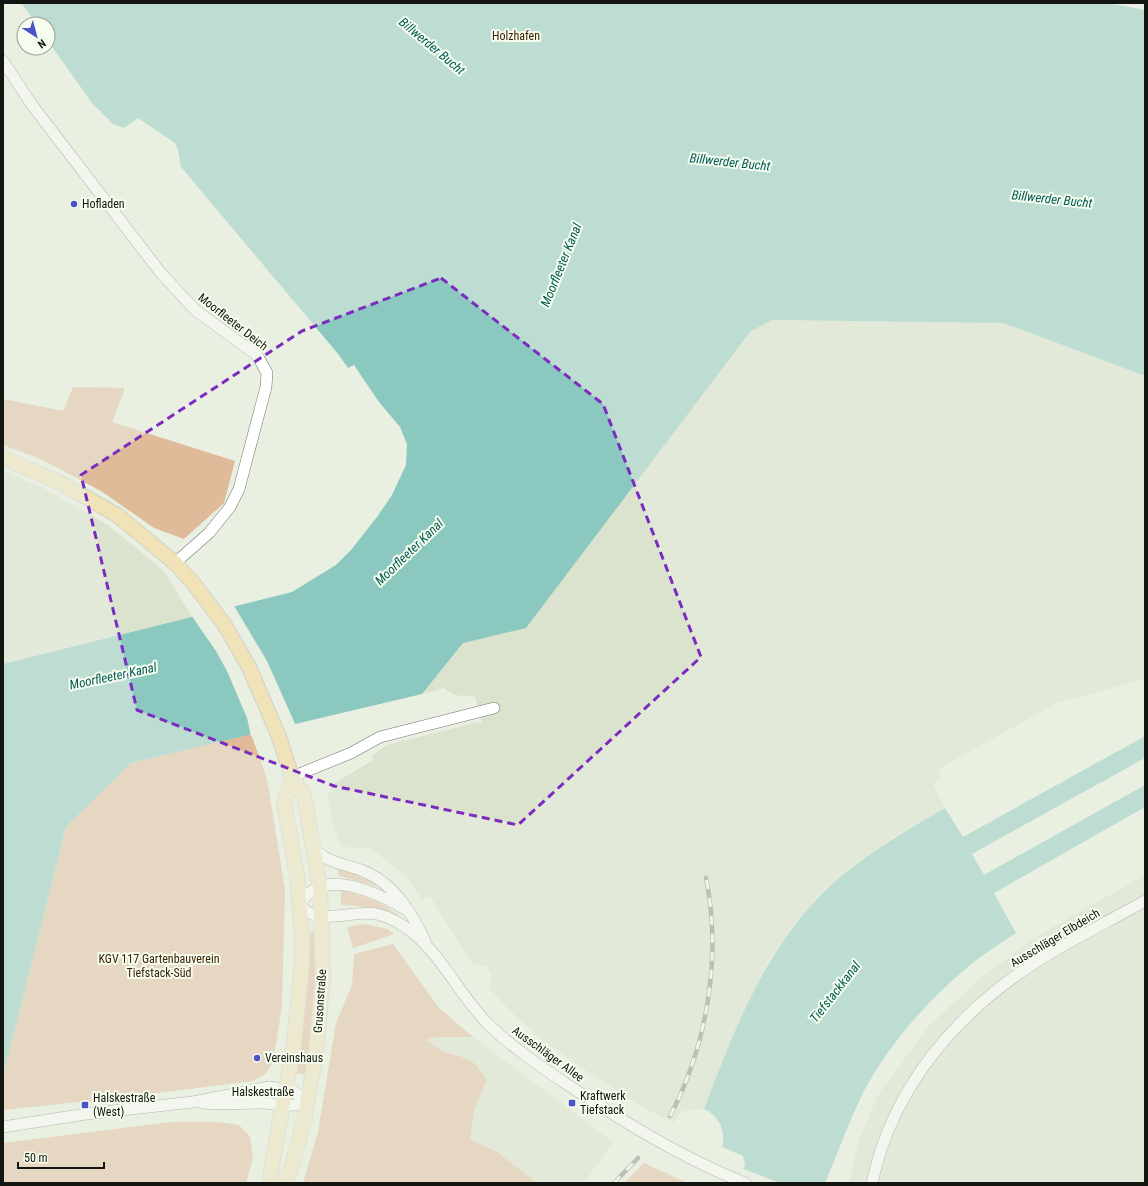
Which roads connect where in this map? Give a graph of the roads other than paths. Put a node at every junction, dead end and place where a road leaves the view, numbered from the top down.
1 (3, 62) edge
2 (3, 458) edge
3 (174, 563) junction
4 (494, 708) dead end
5 (292, 777) junction
6 (314, 849) junction
7 (320, 887) junction
8 (1145, 901) edge
9 (300, 904) junction
10 (407, 910) junction
11 (322, 917) junction
12 (428, 947) junction
13 (286, 1088) junction
14 (193, 1102) junction
15 (308, 1102) junction
16 (283, 1106) junction
17 (3, 1127) edge
18 (740, 1181) edge
19 (270, 1183) edge
20 (284, 1183) edge
21 (872, 1183) edge

1 - 3 street, Moorfleeter Deich
2 - 3 main road, Grusonstraße
3 - 5 main road, Grusonstraße
4 - 5 street
5 - 6 main road, Grusonstraße
5 - 9 main road, Grusonstraße
6 - 7 main road, Grusonstraße
6 - 10 street
7 - 9 street
7 - 10 street, Ausschläger Allee
7 - 11 main road, Grusonstraße
8 - 21 street, Ausschläger Elbdeich
9 - 11 street
9 - 13 main road, Grusonstraße
10 - 12 street, Ausschläger Allee
11 - 12 street, Ausschläger Allee
11 - 15 main road, Grusonstraße
12 - 18 street, Ausschläger Allee
13 - 14 street, Halskestraße
13 - 15 street, Halskestraße
13 - 16 main road, Grusonstraße
14 - 16 street, Halskestraße
14 - 17 street, Halskestraße
15 - 16 street, Halskestraße
15 - 20 main road, Grusonstraße
16 - 19 main road, Grusonstraße

